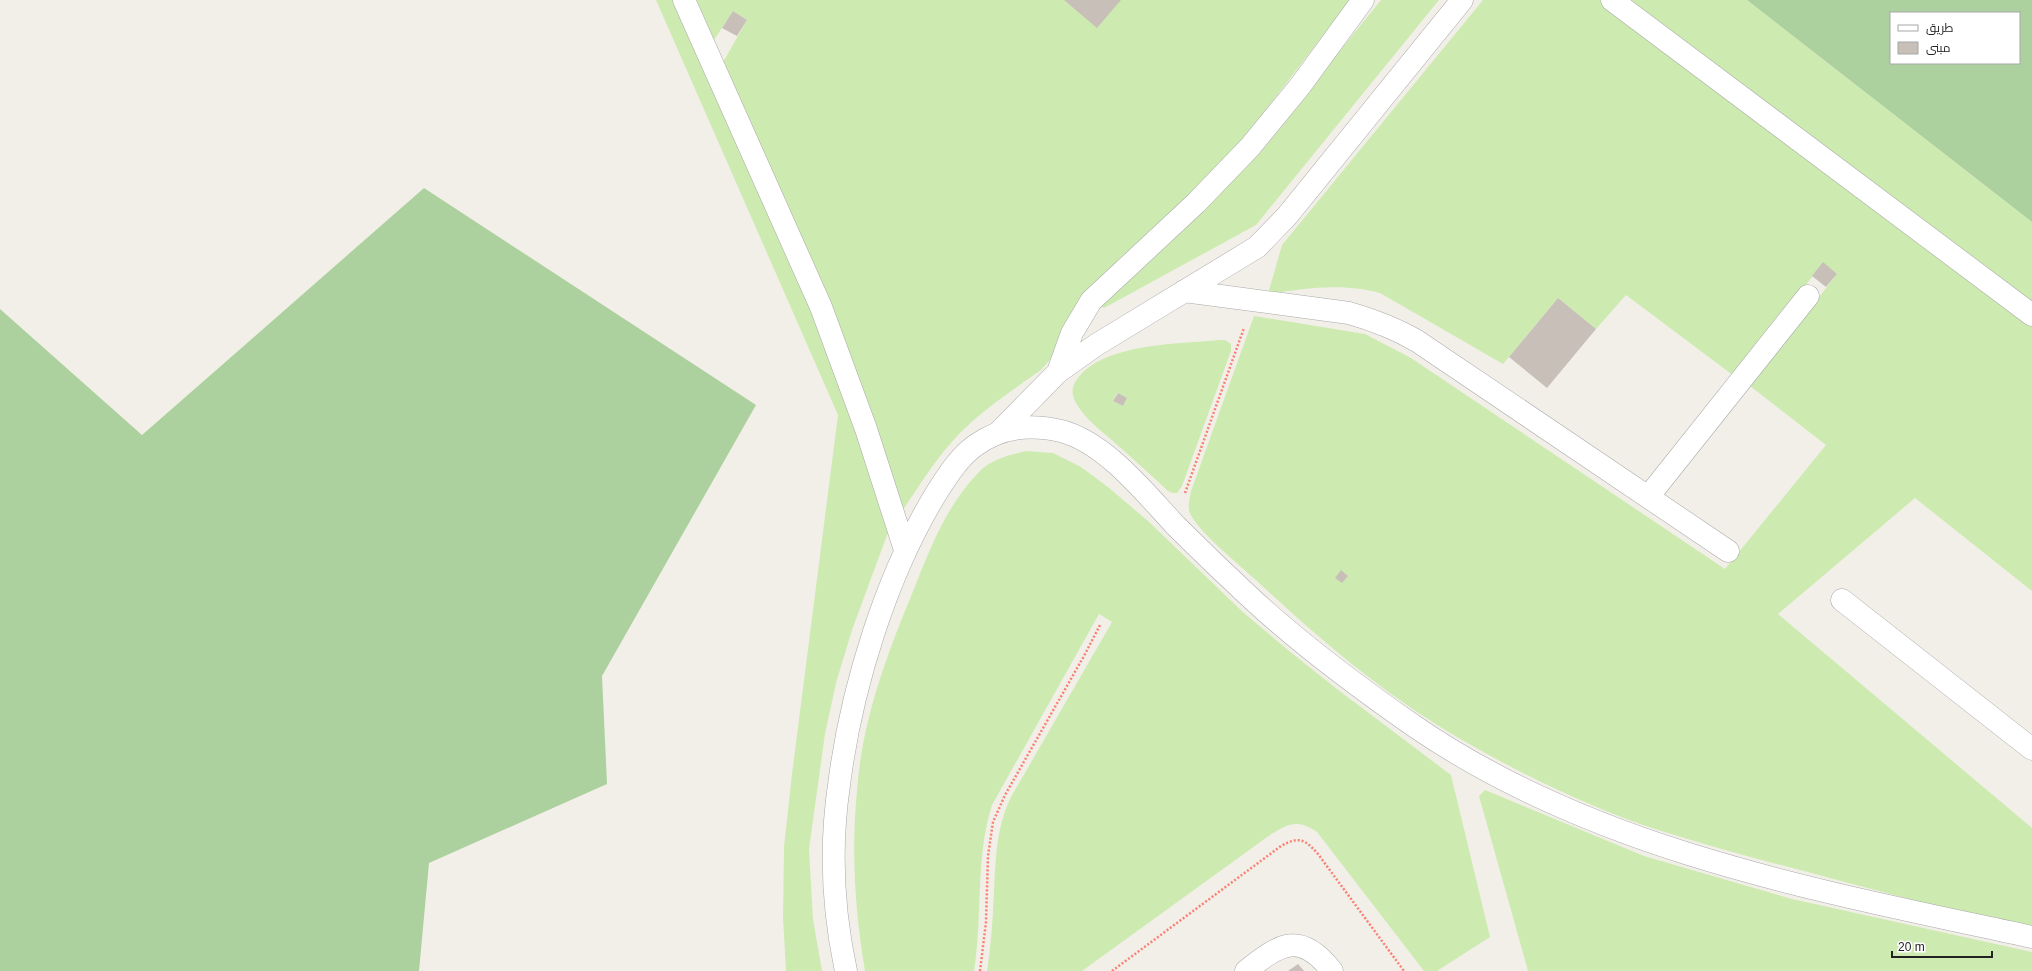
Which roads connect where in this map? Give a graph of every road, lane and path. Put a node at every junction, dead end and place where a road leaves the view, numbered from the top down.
1 (684, 0) edge
2 (1363, 0) edge
3 (1462, 0) edge
4 (1612, 0) edge
5 (1184, 291) junction
6 (1808, 296) dead end
7 (1254, 301) junction
8 (2032, 315) edge
9 (1058, 372) junction
10 (1000, 431) junction
11 (1648, 497) junction
12 (1177, 527) junction
13 (905, 550) junction
14 (1728, 551) dead end
15 (1842, 600) dead end
16 (1100, 625) dead end
17 (2032, 749) edge
18 (2032, 936) edge
19 (846, 971) edge
20 (980, 971) edge
21 (1112, 971) edge
22 (1246, 971) edge
23 (1332, 971) edge
24 (1404, 971) edge

1 - 13 lane
2 - 9 lane
3 - 5 lane
4 - 8 lane
5 - 7 lane
5 - 9 lane
6 - 11 lane
7 - 11 lane
7 - 12 path
9 - 10 lane
10 - 12 lane
10 - 13 lane
11 - 14 lane
12 - 18 lane
13 - 19 lane
15 - 17 lane
16 - 20 path
21 - 24 path
22 - 23 lane

